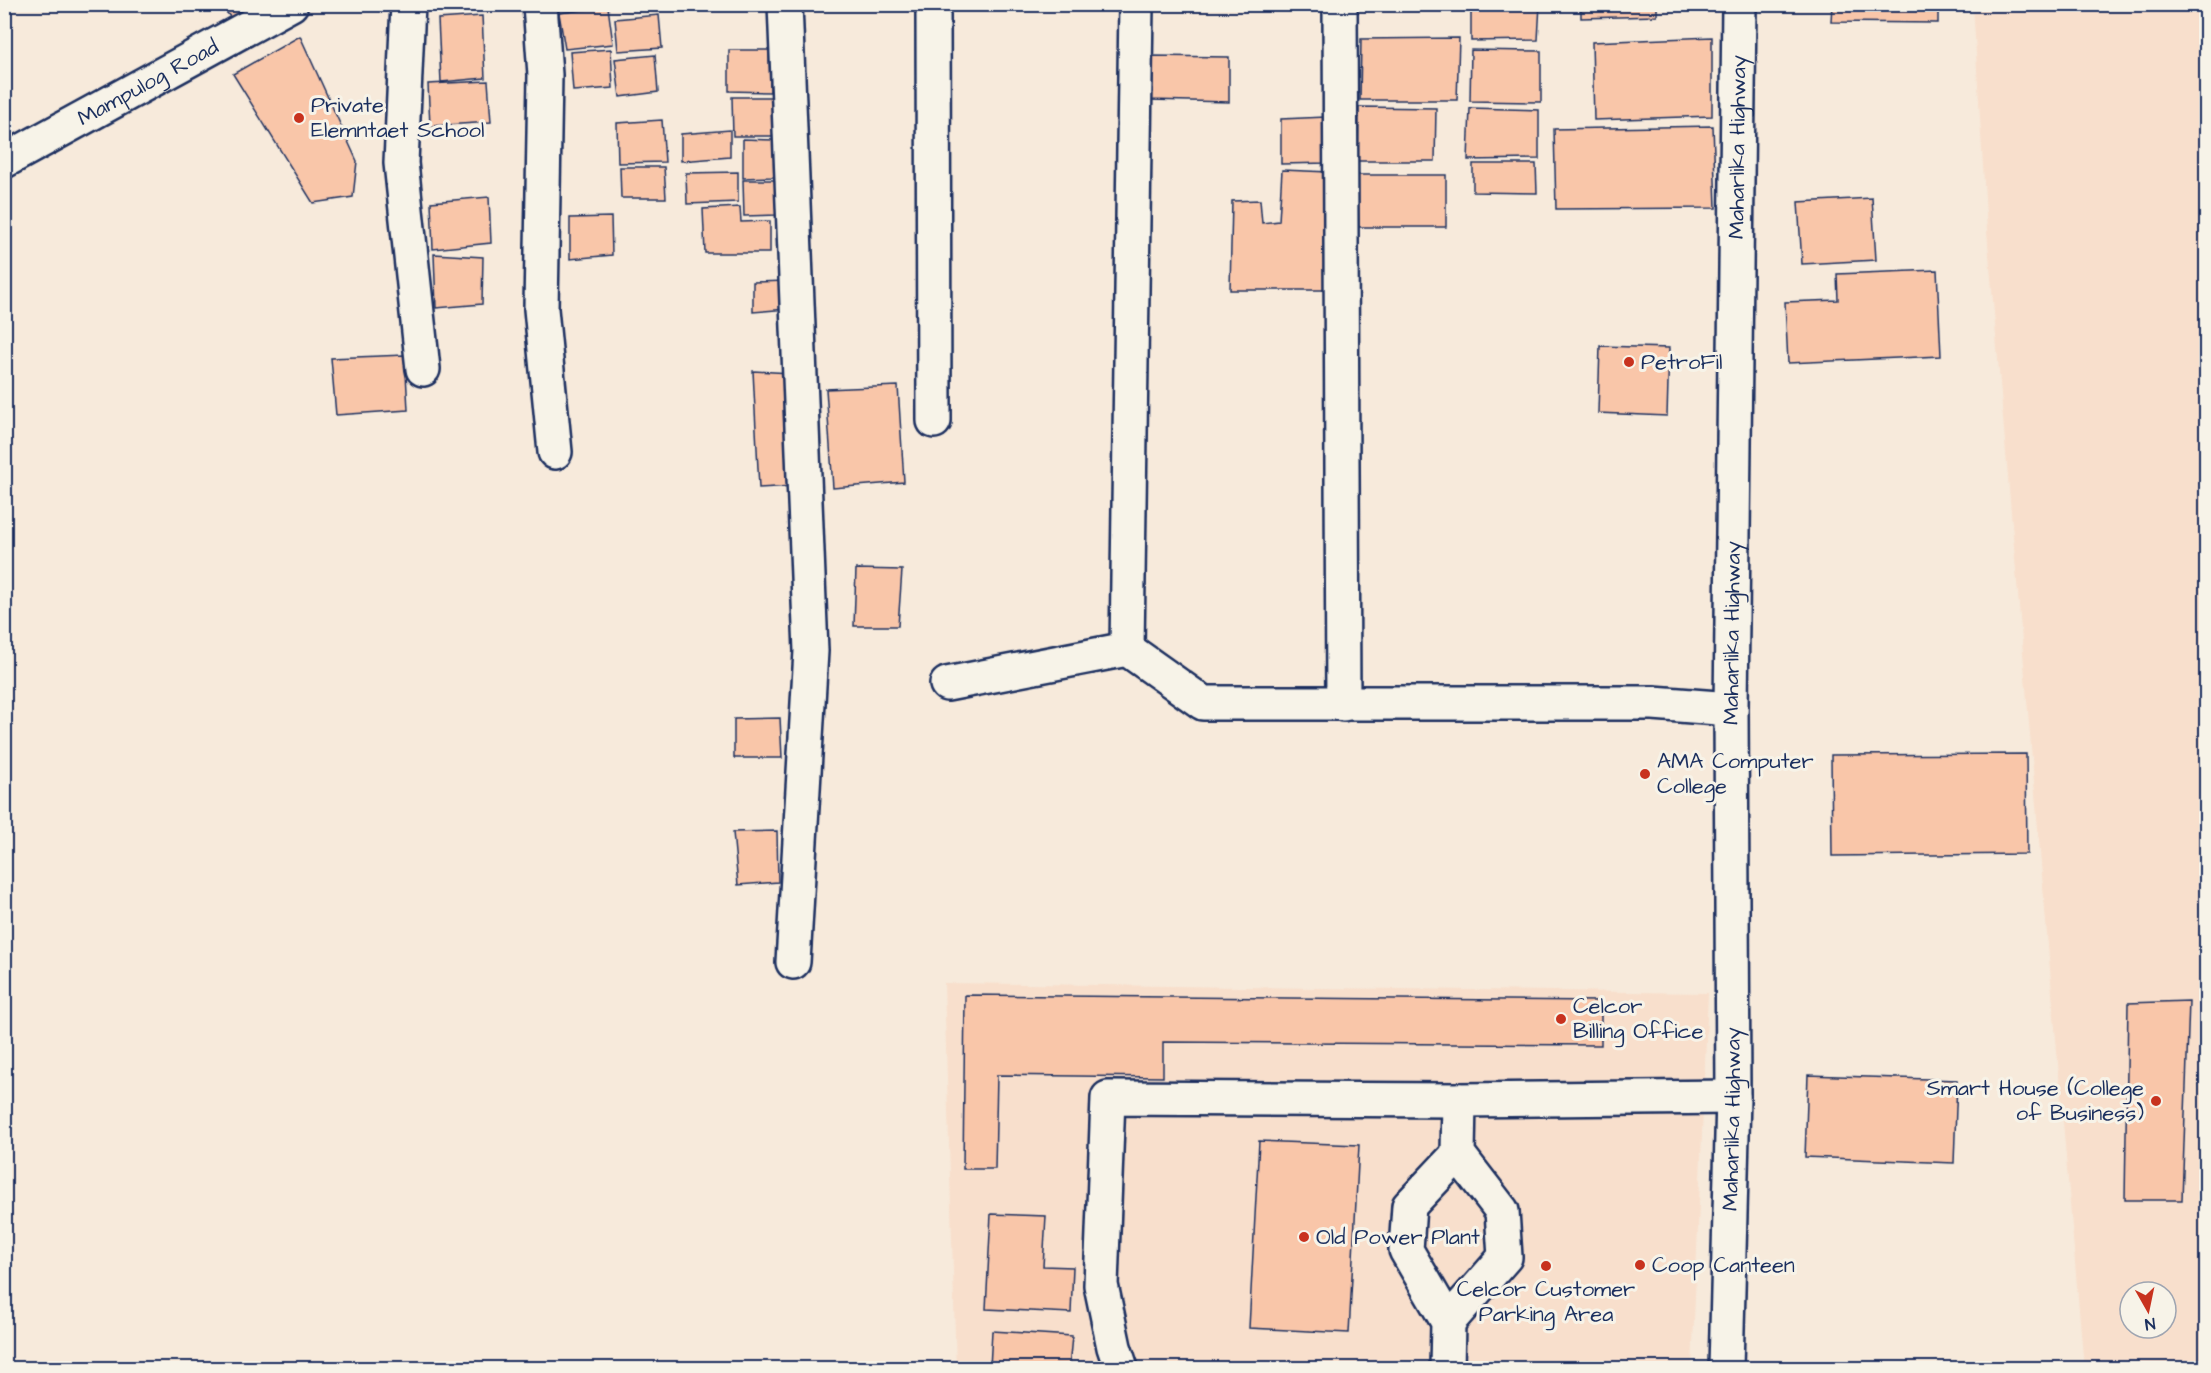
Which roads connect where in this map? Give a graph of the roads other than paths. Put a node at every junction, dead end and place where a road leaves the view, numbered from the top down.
1 (291, 4) edge
2 (408, 4) edge
3 (540, 4) edge
4 (786, 4) edge
5 (933, 4) edge
6 (1136, 4) edge
7 (1340, 4) edge
8 (1739, 4) edge
9 (4, 161) edge
10 (423, 369) dead end
11 (934, 422) dead end
12 (555, 452) dead end
13 (1127, 649) junction
14 (947, 684) dead end
15 (1342, 704) junction
16 (1731, 709) junction
17 (793, 962) dead end
18 (1733, 1097) junction
19 (1459, 1100) junction
20 (1458, 1154) junction
21 (1448, 1322) junction
22 (1121, 1368) edge
23 (1447, 1368) edge
24 (1726, 1368) edge

1 - 9 main road, Mampulog Road
2 - 10 main road
3 - 12 main road
4 - 17 main road
5 - 11 main road
6 - 13 main road
7 - 15 main road
8 - 16 main road, Maharlika Highway
13 - 14 main road
13 - 15 main road
15 - 16 main road
16 - 18 main road, Maharlika Highway
18 - 19 main road
18 - 24 main road, Maharlika Highway
19 - 20 main road
19 - 22 main road
20 - 21 main road
20 - 21 main road
21 - 23 main road

